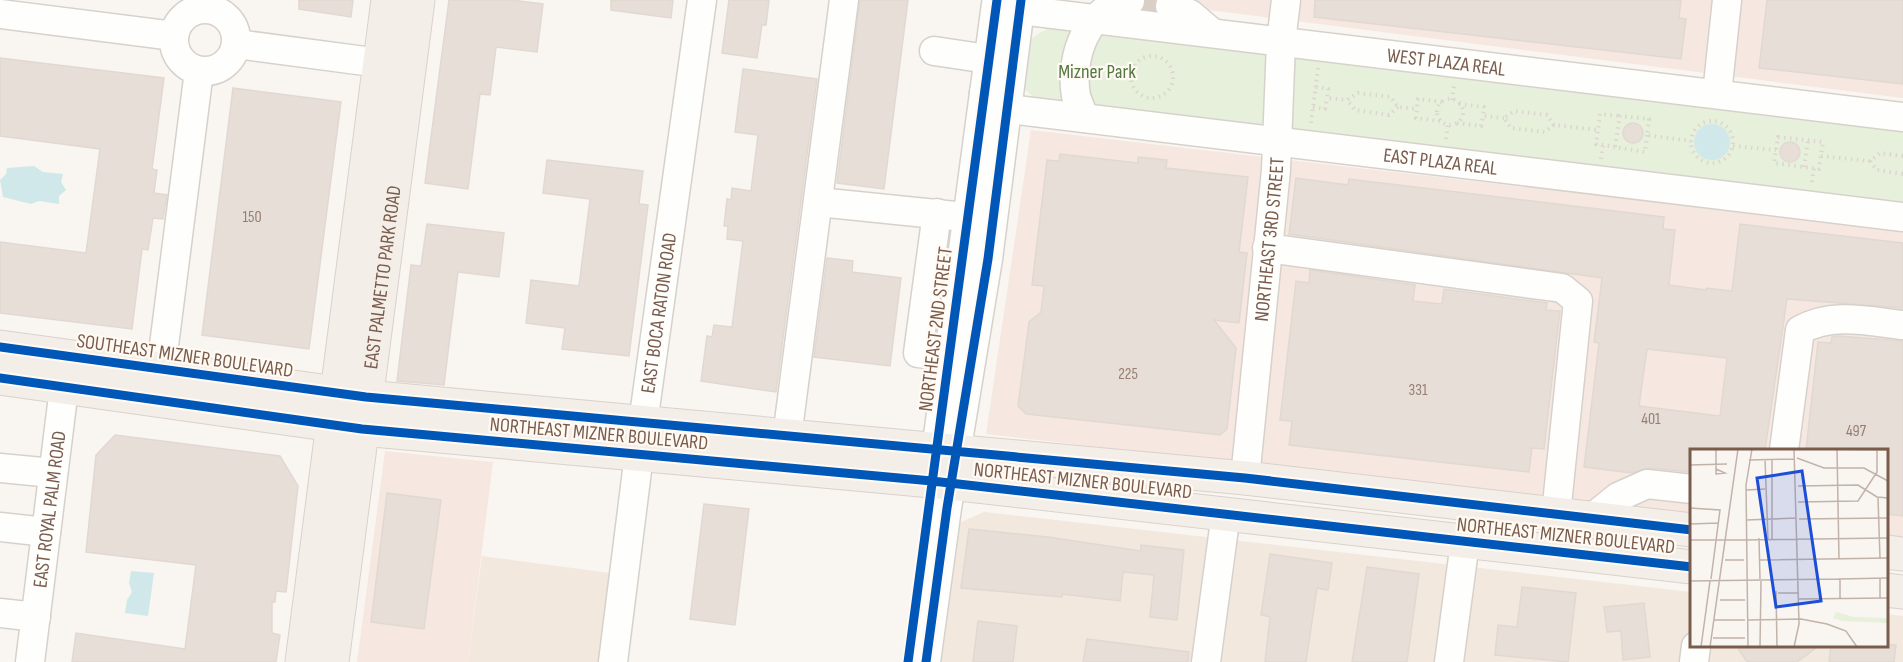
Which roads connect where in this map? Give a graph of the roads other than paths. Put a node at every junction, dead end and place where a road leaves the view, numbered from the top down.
1 (388, 0) edge
2 (418, 0) edge
3 (702, 0) edge
4 (844, 0) edge
5 (1286, 0) edge
6 (1727, 0) edge
7 (1130, 1) edge
8 (212, 5) edge
9 (1170, 6) dead end
10 (1008, 8) edge
11 (0, 14) edge
12 (1093, 19) junction
13 (1214, 34) junction
14 (174, 36) junction
15 (1281, 42) junction
16 (237, 44) junction
17 (934, 51) dead end
18 (1001, 61) junction
19 (380, 63) junction
20 (199, 71) junction
21 (984, 92) junction
22 (1717, 94) junction
23 (1008, 109) junction
24 (1903, 117) edge
25 (1084, 118) junction
26 (1276, 142) junction
27 (985, 184) junction
28 (818, 202) junction
29 (937, 213) junction
30 (1903, 217) edge
31 (980, 218) junction
32 (1267, 248) junction
33 (975, 258) junction
34 (1903, 325) edge
35 (0, 347) edge
36 (949, 357) junction
37 (160, 369) junction
38 (66, 371) junction
39 (0, 378) edge
40 (349, 411) junction
41 (787, 437) junction
42 (641, 439) junction
43 (1784, 449) edge
44 (944, 467) junction
45 (0, 468) edge
46 (53, 474) junction
47 (1245, 478) junction
48 (1690, 489) edge
49 (1226, 513) junction
50 (1556, 514) junction
51 (1592, 518) junction
52 (0, 527) edge
53 (1690, 530) edge
54 (46, 532) junction
55 (1465, 542) junction
56 (1690, 550) edge
57 (1888, 552) edge
58 (1903, 554) edge
59 (1638, 561) junction
60 (1690, 567) edge
61 (1888, 590) edge
62 (1903, 592) edge
63 (0, 613) edge
64 (36, 617) junction
65 (922, 628) junction
66 (1696, 647) edge
67 (30, 662) edge
68 (302, 662) edge
69 (332, 662) edge
70 (613, 662) edge
71 (908, 662) edge
72 (926, 662) edge
73 (1206, 662) edge
74 (1449, 662) edge
75 (1694, 662) edge

1 - 19 main road, EAST PALMETTO PARK ROAD
2 - 40 main road, EAST PALMETTO PARK ROAD
3 - 42 street, EAST BOCA RATON ROAD
4 - 28 street
5 - 15 street, NORTHEAST 3RD STREET
6 - 22 street
7 - 12 street
8 - 14 street
8 - 16 street
9 - 13 street
10 - 12 street, WEST PLAZA REAL
10 - 18 street, NORTHEAST 2ND STREET
11 - 14 street
12 - 13 street, WEST PLAZA REAL
12 - 25 street
13 - 15 street, WEST PLAZA REAL
14 - 20 street
15 - 22 street, WEST PLAZA REAL
15 - 26 street, NORTHEAST 3RD STREET
16 - 19 street
16 - 20 street
17 - 18 street
18 - 21 street, NORTHEAST 2ND STREET
18 - 23 street, NORTHEAST 2ND STREET
19 - 40 main road, EAST PALMETTO PARK ROAD
20 - 37 street
21 - 23 street, EAST PLAZA REAL
21 - 27 street, NORTHEAST 2ND STREET
22 - 24 street, WEST PLAZA REAL
23 - 25 street, EAST PLAZA REAL
23 - 27 street, NORTHEAST 2ND STREET
25 - 26 street, EAST PLAZA REAL
26 - 30 street, EAST PLAZA REAL
26 - 32 street, NORTHEAST 3RD STREET
27 - 31 street, NORTHEAST 2ND STREET
27 - 33 street
28 - 29 street
28 - 41 street
29 - 31 street
29 - 36 street
31 - 33 street, NORTHEAST 2ND STREET
32 - 47 street, NORTHEAST 3RD STREET
32 - 50 street
33 - 36 street, NORTHEAST 2ND STREET
33 - 44 street, NORTHEAST 2ND STREET
34 - 43 street
35 - 38 main road, SOUTHEAST MIZNER BOULEVARD
36 - 44 street, NORTHEAST 2ND STREET
37 - 38 main road, SOUTHEAST MIZNER BOULEVARD
37 - 40 main road, SOUTHEAST MIZNER BOULEVARD
38 - 39 main road, SOUTHEAST MIZNER BOULEVARD
38 - 40 main road, SOUTHEAST MIZNER BOULEVARD
38 - 46 street, EAST ROYAL PALM ROAD
40 - 42 main road, NORTHEAST MIZNER BOULEVARD
40 - 68 main road, EAST PALMETTO PARK ROAD
40 - 69 main road, EAST PALMETTO PARK ROAD
41 - 42 main road, NORTHEAST MIZNER BOULEVARD
41 - 44 main road, NORTHEAST MIZNER BOULEVARD
42 - 44 main road, NORTHEAST MIZNER BOULEVARD
42 - 70 street, EAST BOCA RATON ROAD
44 - 47 main road, NORTHEAST MIZNER BOULEVARD
44 - 49 main road, NORTHEAST MIZNER BOULEVARD
44 - 65 street, NORTHEAST 2ND STREET
45 - 46 street
46 - 54 street, EAST ROYAL PALM ROAD
47 - 50 main road, NORTHEAST MIZNER BOULEVARD
48 - 51 street
49 - 55 main road, NORTHEAST MIZNER BOULEVARD
49 - 73 street
50 - 51 main road, NORTHEAST MIZNER BOULEVARD
50 - 55 main road
51 - 53 main road, NORTHEAST MIZNER BOULEVARD
52 - 54 street
54 - 64 street, EAST ROYAL PALM ROAD
55 - 59 main road, NORTHEAST MIZNER BOULEVARD
55 - 74 street
56 - 59 main road
57 - 58 main road
59 - 60 main road, NORTHEAST MIZNER BOULEVARD
61 - 62 main road
63 - 64 street
64 - 67 street, EAST ROYAL PALM ROAD
65 - 71 street, NORTHEAST 2ND STREET
65 - 72 street, NORTHEAST 2ND STREET
66 - 75 street

